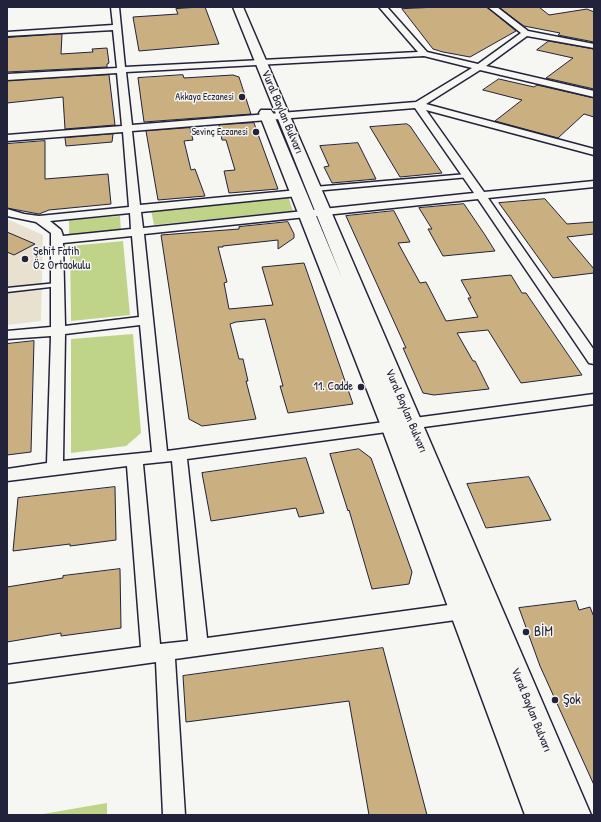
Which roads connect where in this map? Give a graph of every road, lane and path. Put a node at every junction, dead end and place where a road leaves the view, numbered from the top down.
1 (115, 7) edge
2 (225, 7) edge
3 (238, 7) edge
4 (383, 7) edge
5 (492, 7) edge
6 (117, 27) junction
7 (526, 33) junction
8 (7, 34) edge
9 (594, 46) edge
10 (424, 54) junction
11 (253, 62) junction
12 (479, 66) junction
13 (121, 70) junction
14 (7, 78) edge
15 (594, 94) edge
16 (418, 106) junction
17 (276, 117) junction
18 (126, 128) junction
19 (7, 138) edge
20 (594, 152) edge
21 (467, 176) junction
22 (594, 184) edge
23 (306, 191) junction
24 (480, 196) junction
25 (136, 209) junction
26 (7, 212) edge
27 (315, 213) junction
28 (39, 219) junction
29 (138, 231) junction
30 (57, 240) junction
31 (57, 285) junction
32 (7, 290) edge
33 (147, 320) junction
34 (58, 331) junction
35 (7, 335) edge
36 (594, 360) edge
37 (594, 399) edge
38 (402, 425) junction
39 (179, 454) junction
40 (160, 456) junction
41 (135, 460) junction
42 (56, 468) junction
43 (7, 475) edge
44 (488, 608) junction
45 (463, 611) junction
46 (198, 648) junction
47 (158, 653) junction
48 (7, 674) edge
49 (174, 815) edge
50 (542, 815) edge
51 (574, 815) edge

1 - 6 street
2 - 11 main road, Vural Baylan Bulvarı
3 - 11 main road, Vural Baylan Bulvarı
4 - 10 street
5 - 7 street
6 - 8 street
6 - 13 street
7 - 9 street
7 - 12 street
10 - 11 street
10 - 12 street
11 - 13 street
11 - 17 main road, Vural Baylan Bulvarı
12 - 15 street
12 - 16 street
13 - 14 street
13 - 18 street
16 - 17 street
16 - 20 street
16 - 21 street
17 - 18 street
17 - 23 main road, Vural Baylan Bulvarı
18 - 19 street
18 - 25 street
21 - 23 lane
21 - 24 street
22 - 24 street
23 - 25 street
23 - 27 main road, Vural Baylan Bulvarı
24 - 27 street
24 - 36 street
25 - 28 street
25 - 29 street
26 - 28 street
27 - 29 street
27 - 38 main road, Vural Baylan Bulvarı
28 - 30 street
29 - 30 street
29 - 33 street
30 - 31 street
31 - 32 lane
31 - 34 street
33 - 34 street
33 - 40 street
34 - 35 street
34 - 42 street
37 - 38 street
38 - 39 street
38 - 44 main road, Vural Baylan Bulvarı
38 - 45 main road, Vural Baylan Bulvarı
39 - 40 street
39 - 46 street
40 - 41 street
41 - 42 street
41 - 47 street
42 - 43 street
44 - 45 street
44 - 51 main road, Vural Baylan Bulvarı
45 - 46 street
45 - 50 main road, Vural Baylan Bulvarı
46 - 47 street
47 - 48 street
47 - 49 street

